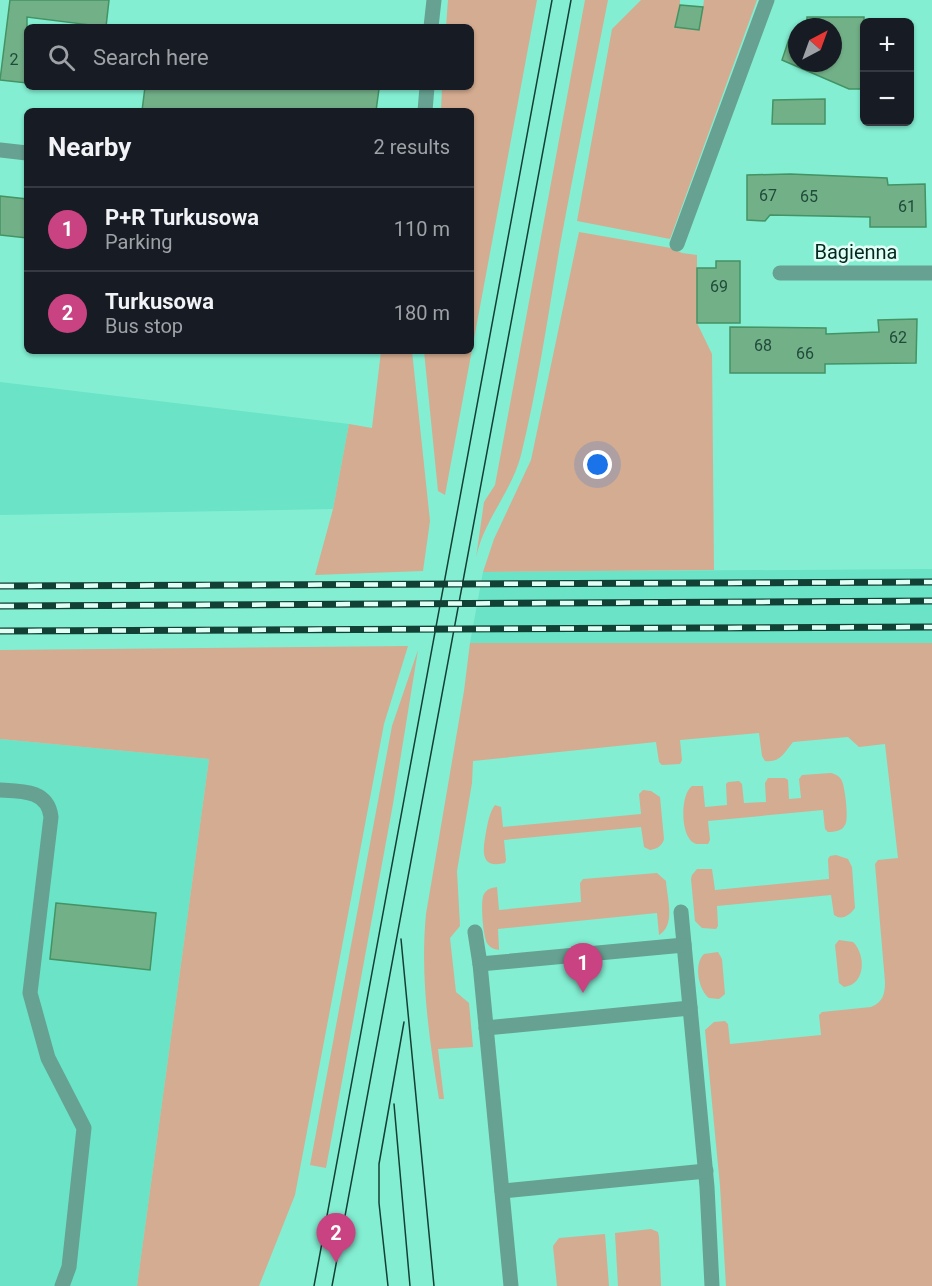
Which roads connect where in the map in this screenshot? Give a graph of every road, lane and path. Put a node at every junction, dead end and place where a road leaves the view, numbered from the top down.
1 (434, 0) edge
2 (767, 0) edge
3 (432, 24) edge
4 (427, 90) edge
5 (425, 108) edge
6 (0, 150) edge
7 (24, 153) edge
8 (677, 244) dead end
9 (780, 273) dead end
10 (932, 273) edge
11 (0, 789) edge
12 (681, 912) dead end
13 (475, 932) dead end
14 (684, 945) junction
15 (480, 964) junction
16 (690, 1008) junction
17 (486, 1028) junction
18 (706, 1171) junction
19 (502, 1191) junction
20 (62, 1286) edge
21 (511, 1286) edge
22 (712, 1286) edge

1 - 3 street
2 - 8 street
4 - 5 street
6 - 7 street
9 - 10 street, Bagienna
11 - 20 street
12 - 14 street
13 - 15 street
14 - 15 street
14 - 16 street
15 - 17 street
16 - 17 street
16 - 18 street
17 - 19 street
18 - 19 street
18 - 22 street
19 - 21 street

